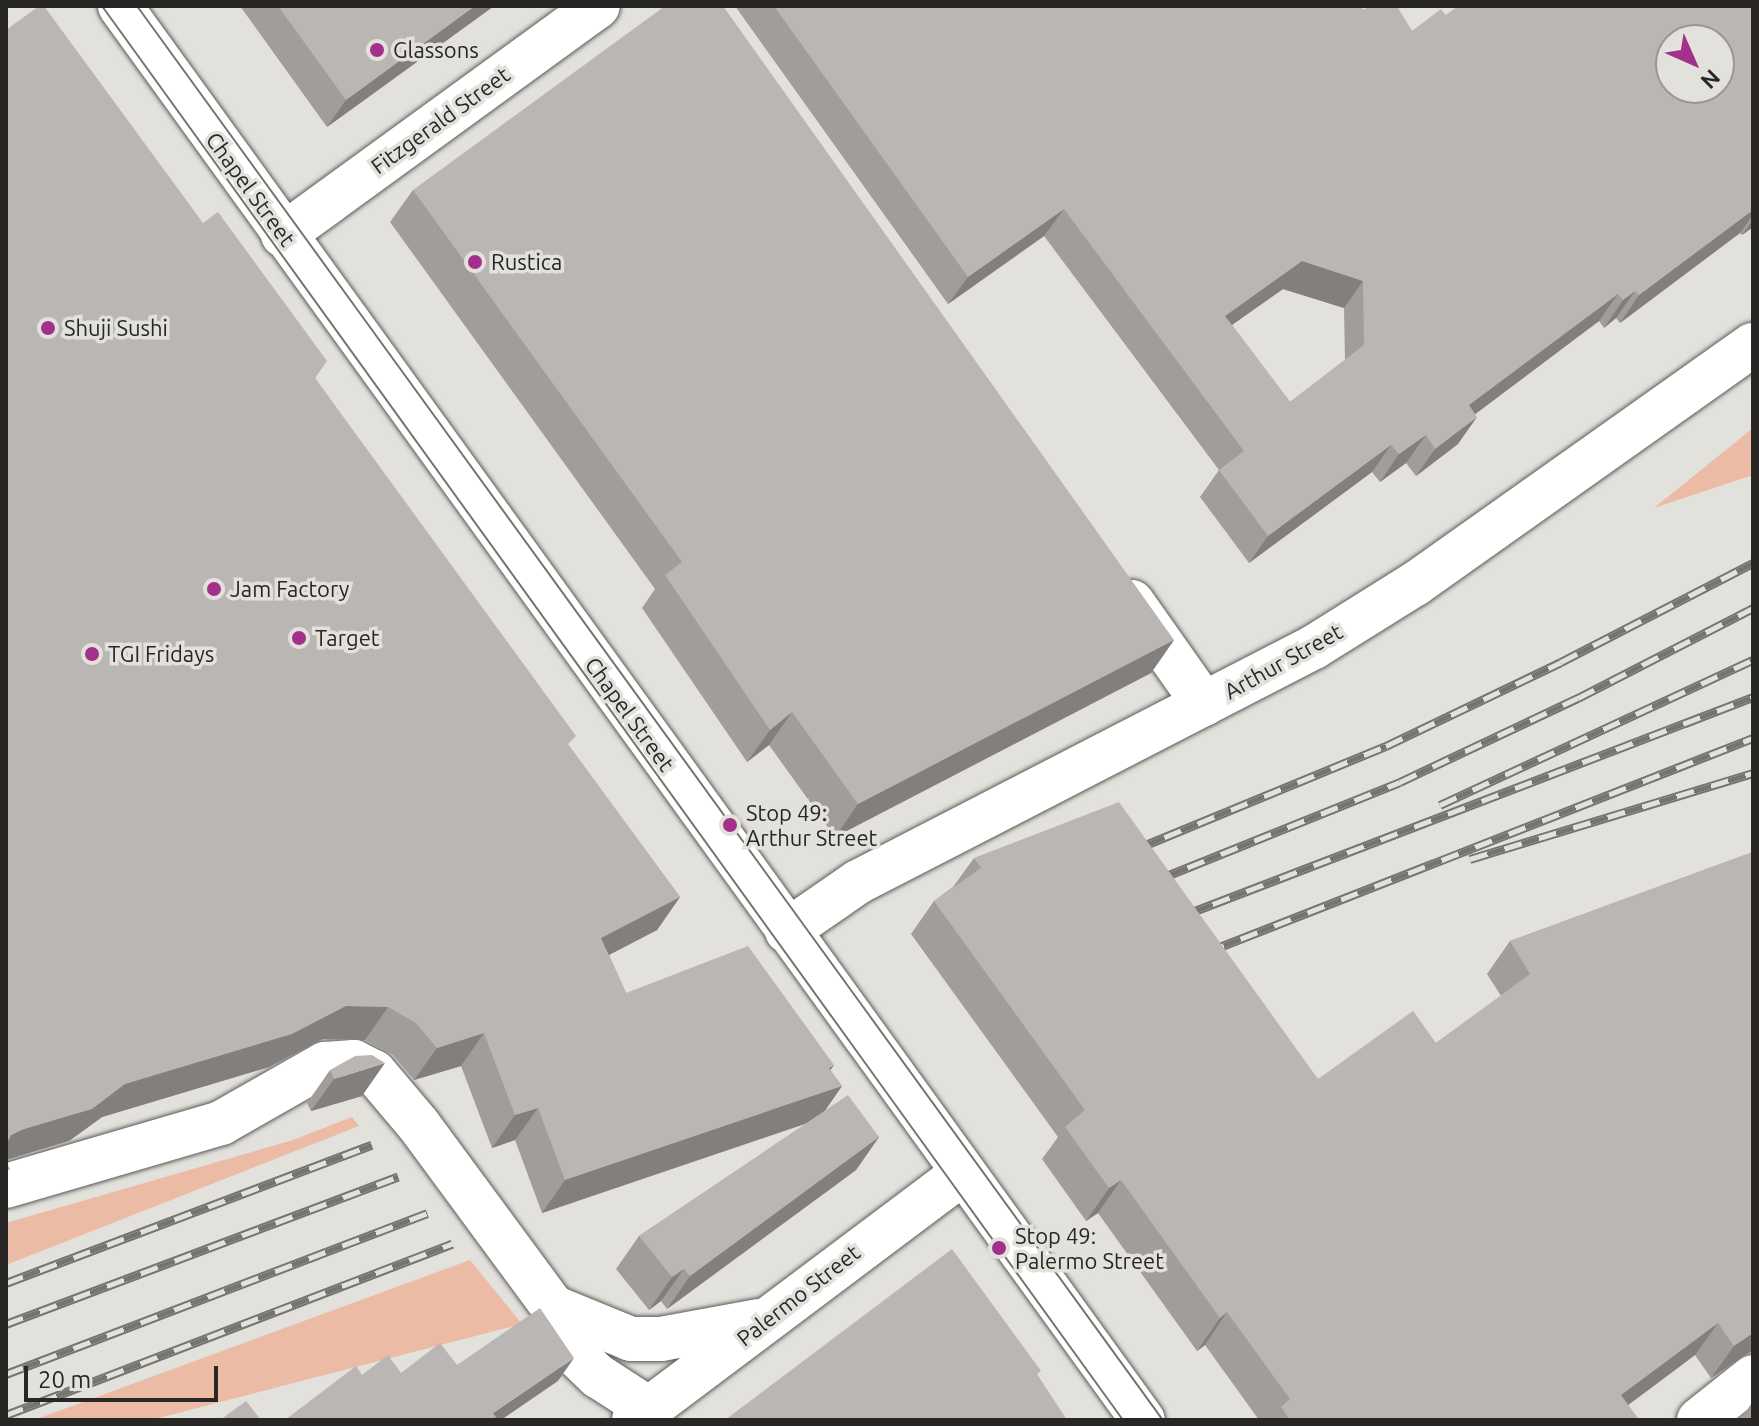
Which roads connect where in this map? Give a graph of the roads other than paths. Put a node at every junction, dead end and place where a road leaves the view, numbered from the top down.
1 (120, 6) edge
2 (598, 6) edge
3 (283, 235) junction
4 (1753, 345) edge
5 (1109, 570) edge
6 (1204, 704) junction
7 (787, 931) junction
8 (963, 1173) junction
9 (6, 1186) edge
10 (553, 1307) junction
11 (765, 1320) junction
12 (1753, 1377) edge
13 (642, 1414) edge
14 (1143, 1420) edge
15 (1699, 1420) edge

1 - 3 street, Chapel Street
2 - 3 street, Fitzgerald Street
3 - 7 street, Chapel Street
4 - 6 street, Arthur Street
5 - 6 street
6 - 7 street, Arthur Street
7 - 8 street, Chapel Street
8 - 11 street, Palermo Street
8 - 14 street, Chapel Street
9 - 10 street
10 - 11 street
10 - 13 street
11 - 13 street, Palermo Street
12 - 15 street

